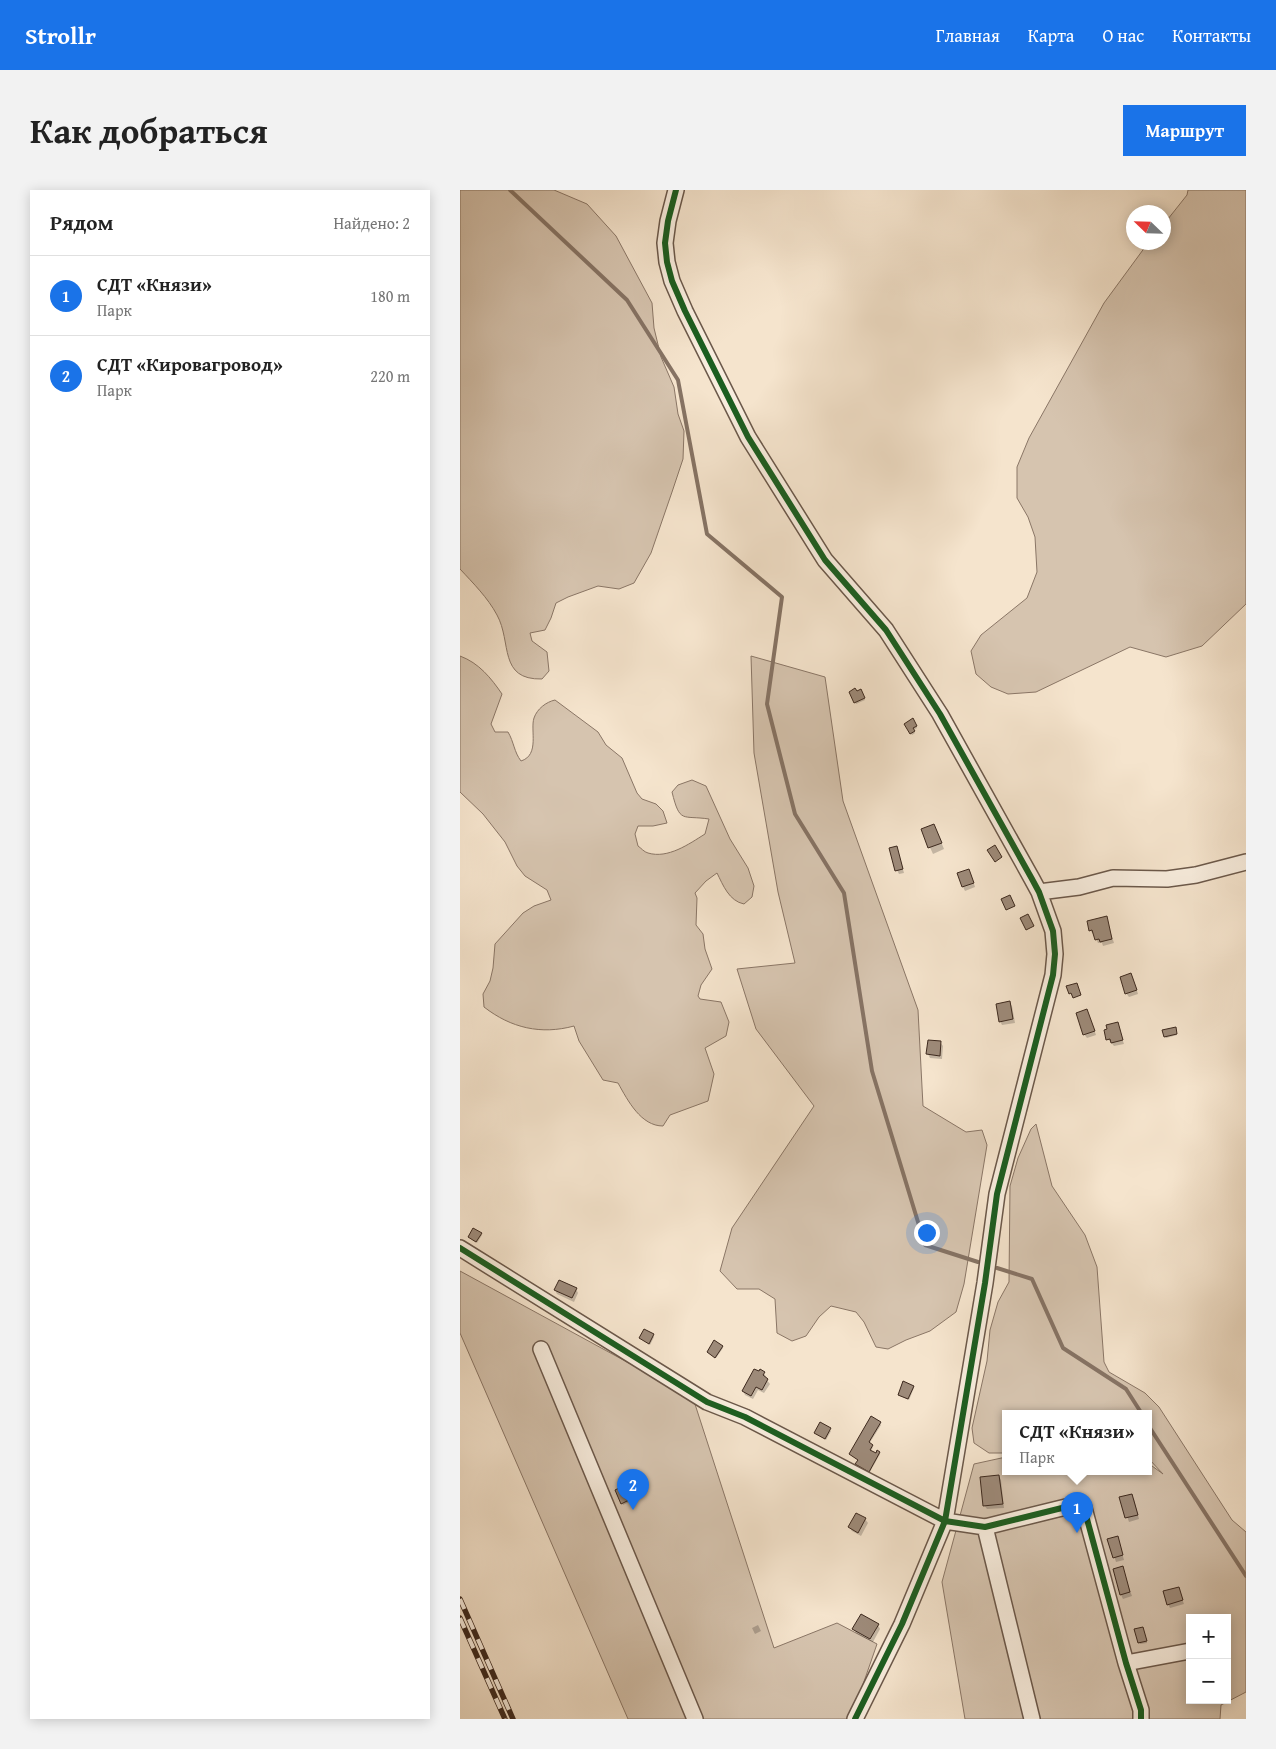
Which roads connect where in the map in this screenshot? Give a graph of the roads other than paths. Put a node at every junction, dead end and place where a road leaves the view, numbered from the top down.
1 (676, 190) edge
2 (1246, 862) edge
3 (1039, 892) junction
4 (460, 1248) edge
5 (541, 1350) dead end
6 (945, 1521) junction
7 (986, 1528) junction
8 (1186, 1652) edge
9 (1126, 1663) junction
10 (695, 1719) edge
11 (855, 1719) edge
12 (1032, 1719) edge
13 (1141, 1719) edge

1 - 3 street
2 - 3 street
3 - 6 street
4 - 6 street
5 - 10 street
6 - 7 street
6 - 11 street
7 - 9 street
7 - 12 street
8 - 9 street
9 - 13 street

